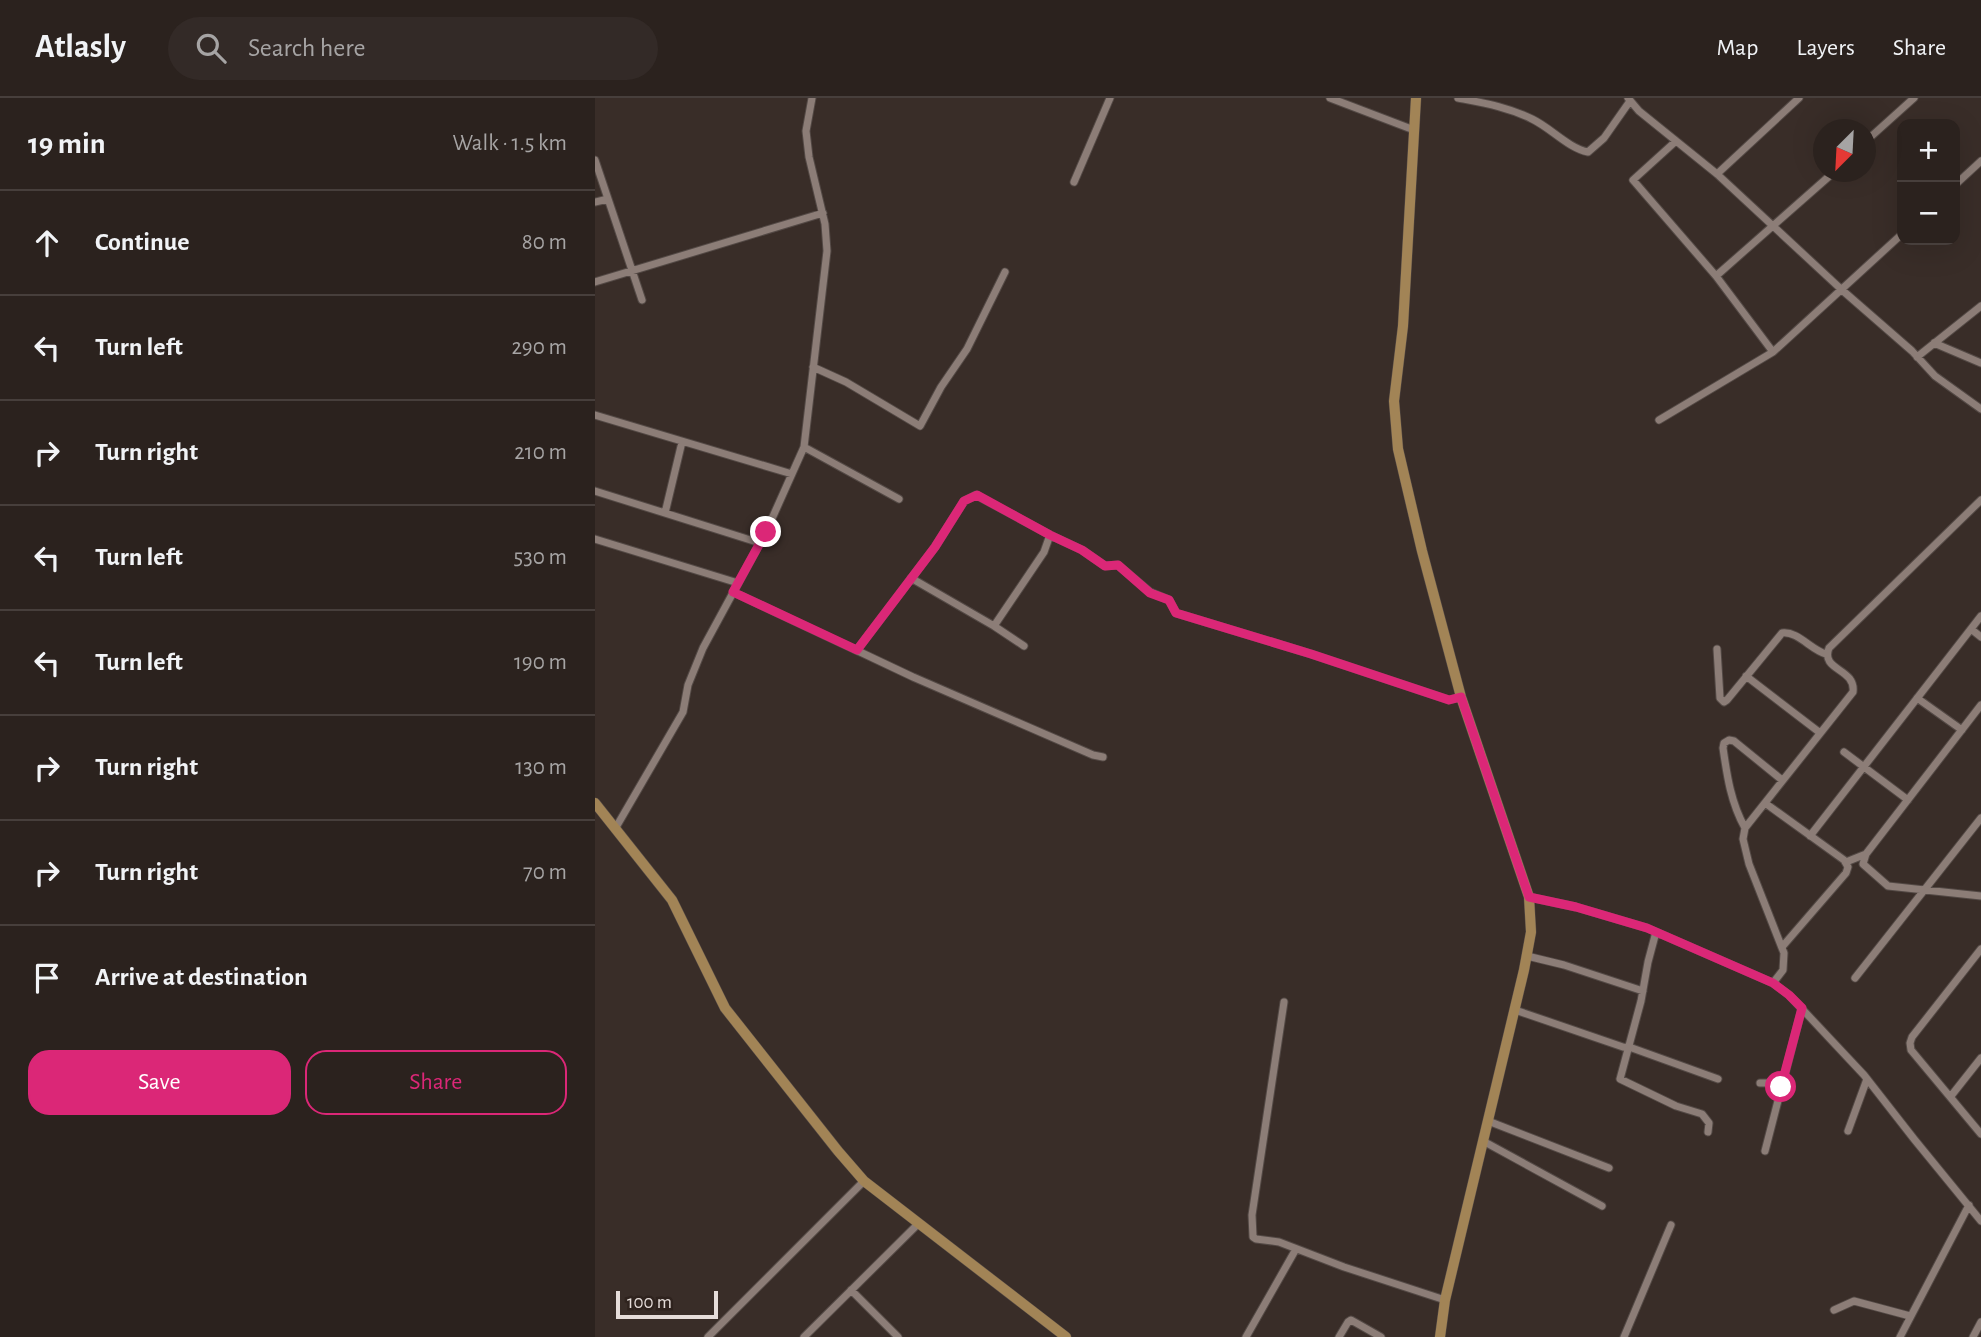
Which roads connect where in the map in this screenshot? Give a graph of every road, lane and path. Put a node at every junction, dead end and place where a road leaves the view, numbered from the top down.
1 (812, 98) edge
2 (1110, 98) edge
3 (1330, 98) edge
4 (1416, 98) edge
5 (1458, 98) edge
6 (1799, 98) edge
7 (1914, 98) edge
8 (1629, 99) edge
9 (1504, 102) edge
10 (1414, 130) junction
11 (1876, 132) edge
12 (1676, 141) junction
13 (595, 160) edge
14 (1981, 161) edge
15 (1717, 174) junction
16 (1074, 182) dead end
17 (1823, 182) edge
18 (1959, 182) edge
19 (608, 199) junction
20 (595, 202) edge
21 (823, 213) junction
22 (1774, 226) junction
23 (1897, 239) edge
24 (632, 271) junction
25 (1005, 272) dead end
26 (1716, 276) junction
27 (595, 282) edge
28 (1842, 290) junction
29 (642, 300) dead end
30 (1981, 306) edge
31 (1934, 343) junction
32 (1773, 352) junction
33 (1917, 357) junction
34 (1981, 363) edge
35 (813, 367) junction
36 (1981, 409) edge
37 (595, 415) edge
38 (1659, 420) dead end
39 (682, 442) junction
40 (804, 447) junction
41 (792, 474) junction
42 (595, 491) edge
43 (899, 499) dead end
44 (1981, 500) edge
45 (665, 513) junction
46 (1050, 535) junction
47 (595, 539) edge
48 (760, 543) junction
49 (911, 578) junction
50 (738, 583) junction
51 (733, 592) junction
52 (1981, 616) edge
53 (994, 626) junction
54 (1971, 629) junction
55 (1981, 637) edge
56 (1024, 646) dead end
57 (1717, 649) dead end
58 (857, 650) junction
59 (1826, 654) junction
60 (1747, 676) junction
61 (1461, 697) junction
62 (1917, 698) junction
63 (1981, 705) edge
64 (1962, 730) junction
65 (1819, 732) junction
66 (1845, 752) dead end
67 (1104, 757) dead end
68 (1864, 767) junction
69 (1782, 780) junction
70 (1907, 800) junction
71 (595, 803) edge
72 (1765, 803) junction
73 (1981, 818) edge
74 (1745, 828) junction
75 (615, 829) junction
76 (1810, 836) junction
77 (1866, 854) junction
78 (1846, 862) junction
79 (1925, 891) junction
80 (1981, 896) edge
81 (1529, 897) junction
82 (1656, 932) junction
83 (1782, 947) junction
84 (1981, 949) edge
85 (1527, 956) junction
86 (1855, 978) dead end
87 (1773, 983) junction
88 (1643, 991) junction
89 (1284, 1002) dead end
90 (1802, 1008) junction
91 (1515, 1010) junction
92 (1628, 1048) junction
93 (1981, 1058) edge
94 (1718, 1079) dead end
95 (1867, 1079) junction
96 (1760, 1083) dead end
97 (1782, 1083) junction
98 (1951, 1096) junction
99 (1488, 1122) junction
100 (1848, 1130) dead end
101 (1708, 1132) dead end
102 (1981, 1134) edge
103 (1483, 1141) junction
104 (1765, 1151) dead end
105 (1609, 1168) dead end
106 (864, 1181) junction
107 (1969, 1205) junction
108 (1602, 1206) dead end
109 (1981, 1221) edge
110 (919, 1223) junction
111 (1671, 1225) dead end
112 (1296, 1249) junction
113 (851, 1290) junction
114 (1445, 1300) junction
115 (1834, 1310) dead end
116 (1910, 1316) junction
117 (1981, 1322) edge
118 (708, 1337) edge
119 (804, 1337) edge
120 (898, 1337) edge
121 (1066, 1337) edge
122 (1246, 1337) edge
123 (1339, 1337) edge
124 (1381, 1337) edge
125 (1440, 1337) edge
126 (1624, 1337) edge
127 (1900, 1337) edge
128 (1973, 1337) edge

1 - 21 street
2 - 16 street
3 - 10 street
4 - 10 street
5 - 9 street
6 - 15 street
7 - 11 street
8 - 9 street
8 - 12 street
10 - 61 street
12 - 15 street
12 - 26 street
13 - 19 street
14 - 18 street
15 - 22 street
17 - 22 street
19 - 20 street
19 - 24 street
21 - 24 street
21 - 35 street
22 - 26 street
22 - 28 street
23 - 28 street
24 - 27 street
24 - 29 street
25 - 35 street
26 - 32 street
28 - 32 street
28 - 33 street
30 - 31 street
31 - 33 street
31 - 34 street
32 - 38 street
33 - 36 street
35 - 40 street
37 - 39 street
39 - 41 street
39 - 45 street
40 - 41 street
40 - 43 street
41 - 48 street
42 - 45 street
44 - 59 street
45 - 48 street
46 - 49 street
46 - 53 street
46 - 61 street
47 - 50 street
48 - 50 street
49 - 53 street
49 - 58 street
50 - 51 street
51 - 58 street
51 - 75 street
52 - 54 street
53 - 56 street
54 - 55 street
54 - 62 street
57 - 60 street
58 - 67 street
59 - 60 street
59 - 65 street
60 - 65 street
61 - 81 street
62 - 64 street
62 - 68 street
63 - 64 street
64 - 70 street
65 - 69 street
66 - 68 street
68 - 70 street
68 - 76 street
69 - 72 street
69 - 74 street
70 - 77 street
71 - 75 street
72 - 74 street
72 - 76 street
73 - 79 street
74 - 83 street
75 - 106 street
76 - 78 street
77 - 78 street
77 - 79 street
78 - 83 street
79 - 80 street
79 - 86 street
81 - 82 street
81 - 85 street
82 - 87 street
82 - 88 street
83 - 87 street
84 - 98 street
85 - 88 street
85 - 91 street
87 - 90 street
88 - 92 street
89 - 112 street
90 - 95 street
90 - 97 street
91 - 92 street
91 - 99 street
92 - 94 street
92 - 101 street
93 - 98 street
95 - 100 street
95 - 107 street
96 - 97 street
97 - 104 street
98 - 102 street
99 - 103 street
99 - 105 street
103 - 108 street
103 - 114 street
106 - 110 street
106 - 118 street
107 - 109 street
107 - 116 street
110 - 113 street
110 - 121 street
111 - 126 street
112 - 114 street
112 - 122 street
113 - 119 street
113 - 120 street
114 - 125 street
115 - 116 street
116 - 127 street
117 - 128 street
123 - 124 street

